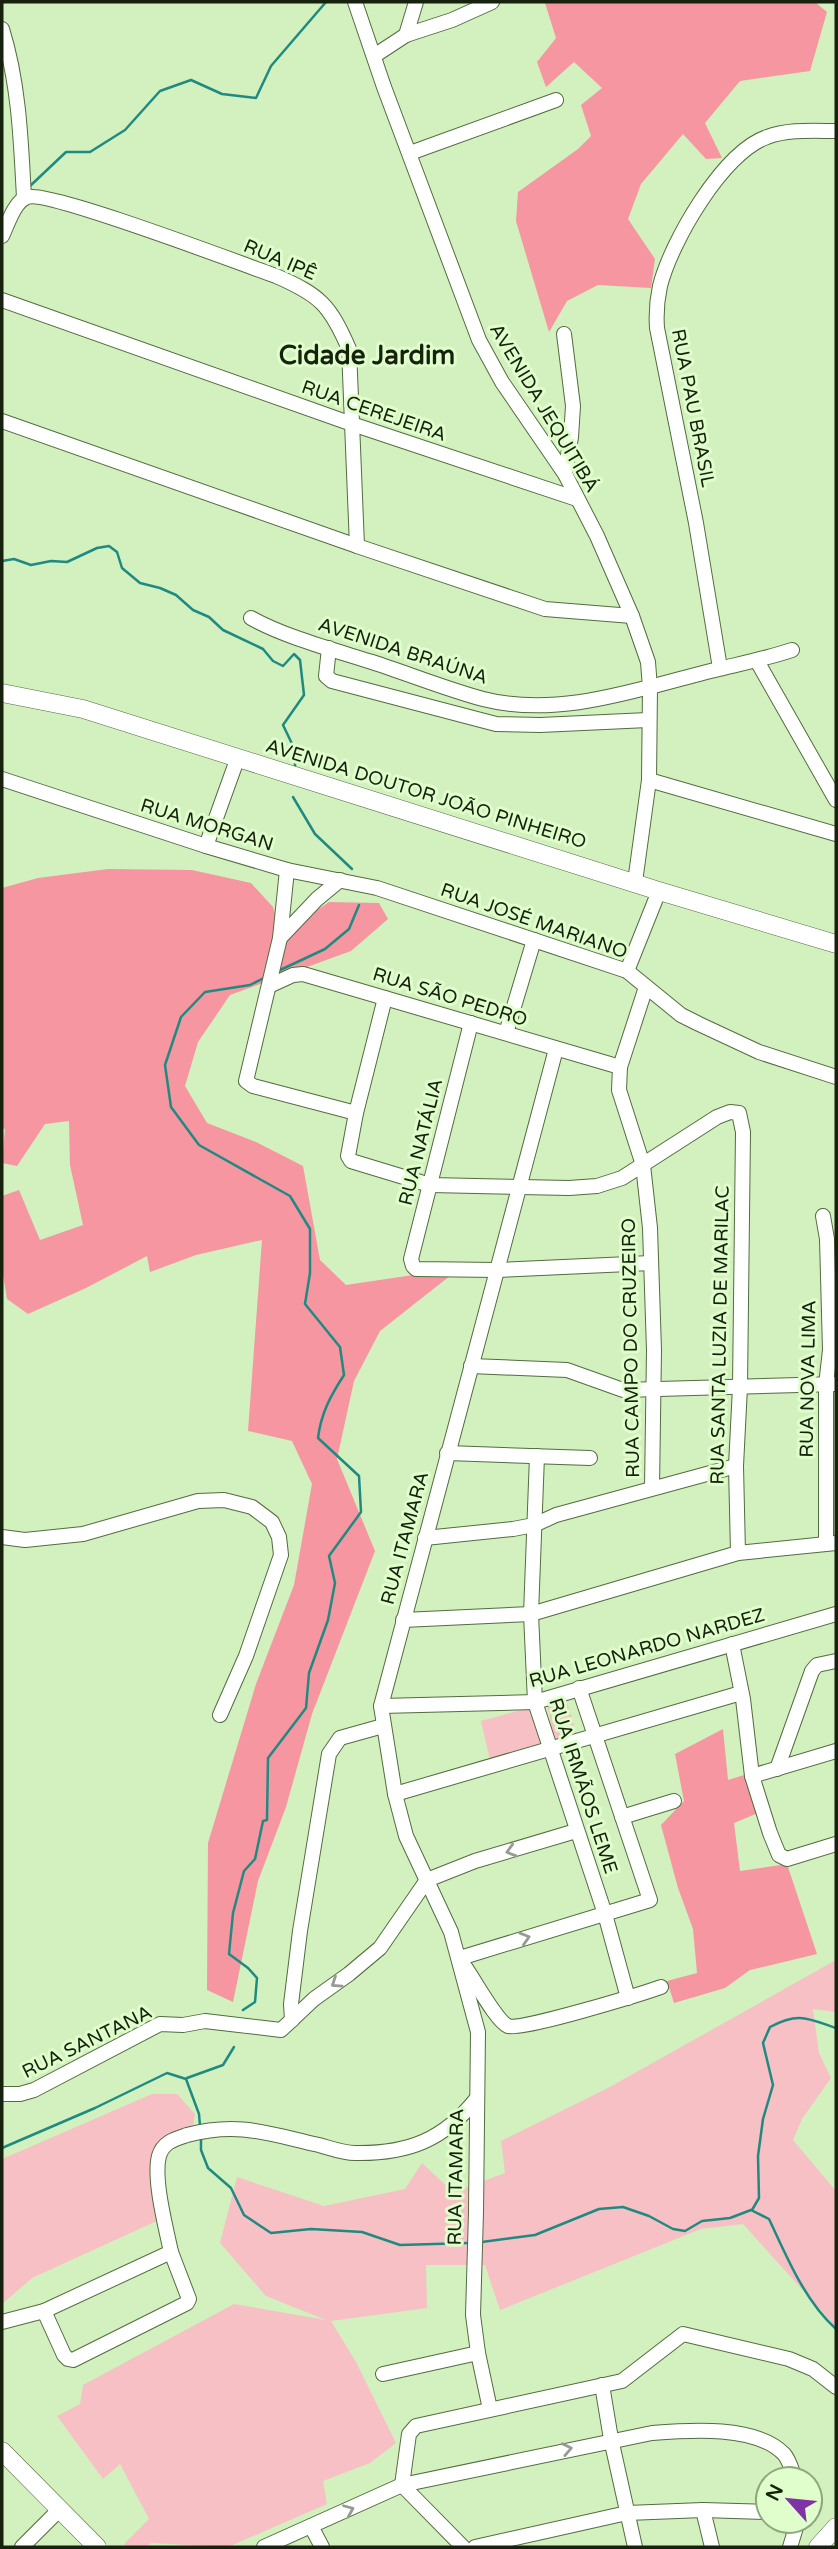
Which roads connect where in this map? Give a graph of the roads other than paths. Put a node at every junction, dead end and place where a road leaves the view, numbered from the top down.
1 (355, 2) edge
2 (416, 2) edge
3 (492, 2) edge
4 (2, 29) edge
5 (406, 35) junction
6 (374, 56) junction
7 (556, 100) dead end
8 (836, 131) edge
9 (410, 153) junction
10 (23, 198) junction
11 (2, 236) edge
12 (2, 300) edge
13 (564, 334) dead end
14 (2, 421) edge
15 (352, 424) junction
16 (565, 474) junction
17 (577, 499) junction
18 (357, 546) junction
19 (632, 616) junction
20 (251, 618) dead end
21 (329, 648) junction
22 (792, 650) dead end
23 (757, 661) junction
24 (720, 668) junction
25 (650, 688) junction
26 (2, 693) edge
27 (485, 699) junction
28 (479, 719) junction
29 (648, 720) junction
30 (238, 757) junction
31 (2, 779) edge
32 (649, 780) junction
33 (836, 800) edge
34 (836, 834) edge
35 (206, 846) junction
36 (287, 870) junction
37 (340, 880) junction
38 (635, 882) junction
39 (659, 891) junction
40 (404, 897) joint
41 (280, 938) junction
42 (534, 940) junction
43 (836, 944) edge
44 (626, 971) junction
45 (270, 986) junction
46 (646, 987) junction
47 (385, 998) junction
48 (471, 1023) junction
49 (506, 1034) junction
50 (555, 1049) junction
51 (621, 1067) junction
52 (836, 1077) edge
53 (356, 1113) junction
54 (643, 1165) junction
55 (430, 1185) junction
56 (520, 1188) junction
57 (823, 1216) dead end
58 (652, 1263) junction
59 (497, 1270) junction
60 (471, 1366) junction
61 (831, 1384) edge
62 (740, 1387) junction
63 (653, 1389) junction
64 (447, 1453) junction
65 (537, 1456) junction
66 (590, 1458) dead end
67 (736, 1466) junction
68 (652, 1488) junction
69 (534, 1525) junction
70 (2, 1537) edge
71 (425, 1538) junction
72 (831, 1543) edge
73 (738, 1553) junction
74 (531, 1614) junction
75 (836, 1614) edge
76 (403, 1620) junction
77 (732, 1644) junction
78 (836, 1661) edge
79 (579, 1688) junction
80 (741, 1693) junction
81 (535, 1702) junction
82 (381, 1706) junction
83 (220, 1715) dead end
84 (383, 1726) junction
85 (595, 1735) junction
86 (549, 1749) junction
87 (836, 1751) edge
88 (777, 1769) junction
89 (752, 1776) junction
90 (395, 1794) junction
91 (674, 1801) dead end
92 (622, 1817) junction
93 (576, 1831) junction
94 (836, 1844) edge
95 (427, 1880) junction
96 (605, 1914) junction
97 (460, 1959) junction
98 (661, 1987) dead end
99 (628, 1998) junction
100 (287, 2025) junction
101 (2, 2094) edge
102 (477, 2098) junction
103 (171, 2252) junction
104 (44, 2311) junction
105 (2, 2322) edge
106 (478, 2353) junction
107 (383, 2374) dead end
108 (603, 2385) junction
109 (836, 2387) edge
110 (490, 2409) junction
111 (611, 2440) junction
112 (2, 2451) edge
113 (789, 2465) edge
114 (402, 2485) junction
115 (60, 2509) junction
116 (703, 2510) junction
117 (754, 2512) edge
118 (627, 2513) junction
119 (312, 2526) junction
120 (836, 2527) edge
121 (22, 2547) edge
122 (97, 2547) edge
123 (264, 2547) edge
124 (322, 2547) edge
125 (463, 2547) edge
126 (475, 2547) edge
127 (635, 2547) edge
128 (712, 2547) edge
129 (818, 2547) edge

1 - 6 street, AVENIDA JEQUITIBÁ
2 - 5 street
3 - 5 street
4 - 10 street
5 - 6 street
6 - 9 street, AVENIDA JEQUITIBÁ
7 - 9 street
8 - 24 street, RUA PAU BRASIL
9 - 16 street, AVENIDA JEQUITIBÁ
10 - 11 street
10 - 15 street, RUA IPÊ
12 - 15 street, RUA CEREJEIRA
13 - 16 street
14 - 18 street
15 - 17 street, RUA CEREJEIRA
15 - 18 street, RUA IPÊ
16 - 17 street, AVENIDA JEQUITIBÁ
17 - 19 street, AVENIDA JEQUITIBÁ
18 - 19 street
19 - 25 street, AVENIDA JEQUITIBÁ
20 - 21 street, AVENIDA BRAÚNA
21 - 27 street, AVENIDA BRAÚNA
21 - 28 street
22 - 23 street, AVENIDA BRAÚNA
23 - 24 street, AVENIDA BRAÚNA
23 - 33 street
24 - 25 street, AVENIDA BRAÚNA
25 - 27 street, AVENIDA BRAÚNA
25 - 29 street, AVENIDA JEQUITIBÁ
26 - 30 main road, AVENIDA DOUTOR JOÃO PINHEIRO
27 - 28 street
28 - 29 street
29 - 32 street, AVENIDA JEQUITIBÁ
30 - 35 street
30 - 38 main road, AVENIDA DOUTOR JOÃO PINHEIRO
31 - 35 street, RUA MORGAN
32 - 34 street
32 - 38 street, AVENIDA JEQUITIBÁ
35 - 36 street, RUA MORGAN
36 - 37 street, RUA MORGAN
36 - 41 street
37 - 40 street, RUA MORGAN
37 - 41 street
38 - 39 main road, AVENIDA DOUTOR JOÃO PINHEIRO
39 - 43 main road, AVENIDA DOUTOR JOÃO PINHEIRO
39 - 44 street
40 - 42 street, RUA JOSÉ MARIANO
41 - 45 street
42 - 44 street, RUA JOSÉ MARIANO
42 - 49 street
44 - 46 street, RUA JOSÉ MARIANO
45 - 47 street, RUA SÃO PEDRO
45 - 53 street
46 - 51 street, RUA CAMPO DO CRUZEIRO
46 - 52 street, RUA JOSÉ MARIANO
47 - 48 street, RUA SÃO PEDRO
47 - 53 street
48 - 49 street, RUA SÃO PEDRO
48 - 55 street, RUA NATÁLIA
49 - 50 street, RUA SÃO PEDRO
50 - 51 street, RUA SÃO PEDRO
50 - 56 street, RUA ITAMARA
51 - 54 street, RUA CAMPO DO CRUZEIRO
53 - 55 street
54 - 56 street
54 - 58 street, RUA CAMPO DO CRUZEIRO
54 - 62 street, RUA SANTA LUZIA DE MARILAC
55 - 56 street
55 - 59 street, RUA NATÁLIA
56 - 59 street, RUA ITAMARA
57 - 61 street, RUA NOVA LIMA
58 - 59 street
58 - 63 street, RUA CAMPO DO CRUZEIRO
59 - 60 street, RUA ITAMARA
60 - 63 street
60 - 64 street, RUA ITAMARA
61 - 62 street
61 - 72 street, RUA NOVA LIMA
62 - 63 street
62 - 67 street, RUA SANTA LUZIA DE MARILAC
63 - 68 street, RUA CAMPO DO CRUZEIRO
64 - 65 street
64 - 71 street, RUA ITAMARA
65 - 66 street
65 - 69 street, RUA IRMÃOS LEME
67 - 68 street
67 - 73 street, RUA SANTA LUZIA DE MARILAC
68 - 69 street
69 - 71 street
69 - 74 street, RUA IRMÃOS LEME
70 - 83 street
71 - 76 street, RUA ITAMARA
72 - 73 street
73 - 74 street
74 - 76 street
74 - 81 street, RUA IRMÃOS LEME
75 - 77 street, RUA LEONARDO NARDEZ
76 - 82 street, RUA ITAMARA
77 - 79 street, RUA LEONARDO NARDEZ
77 - 80 street
78 - 88 street
79 - 81 street, RUA LEONARDO NARDEZ
79 - 85 street
80 - 85 street
80 - 89 street
81 - 82 street, RUA LEONARDO NARDEZ
81 - 86 street, RUA IRMÃOS LEME
82 - 84 street, RUA ITAMARA
84 - 90 street, RUA ITAMARA
84 - 100 street
85 - 86 street
85 - 92 street
86 - 90 street
86 - 93 street, RUA IRMÃOS LEME
87 - 88 street
88 - 89 street
89 - 94 street
90 - 95 street, RUA ITAMARA
91 - 92 street
92 - 96 street
93 -> 95 street
93 - 96 street, RUA IRMÃOS LEME
95 - 97 street, RUA ITAMARA
95 -> 100 street
97 -> 96 street
96 - 99 street, RUA IRMÃOS LEME
97 - 99 street
97 - 102 street, RUA ITAMARA
98 - 99 street
100 - 101 street, RUA SANTANA
102 - 103 street
102 - 106 street, RUA ITAMARA
103 - 104 street
103 - 104 street
104 - 105 street
106 - 107 street
106 - 110 street, RUA ITAMARA
108 - 109 street
108 - 110 street
108 - 111 street
110 - 114 street
111 - 113 street
114 -> 111 street
111 - 118 street
112 - 115 main road
119 -> 114 street
114 - 125 street
115 - 121 street
115 - 122 main road
116 - 117 street
116 - 118 street
116 - 128 street
118 - 126 street
118 - 127 street
119 - 123 street
119 - 124 street
120 - 129 main road

